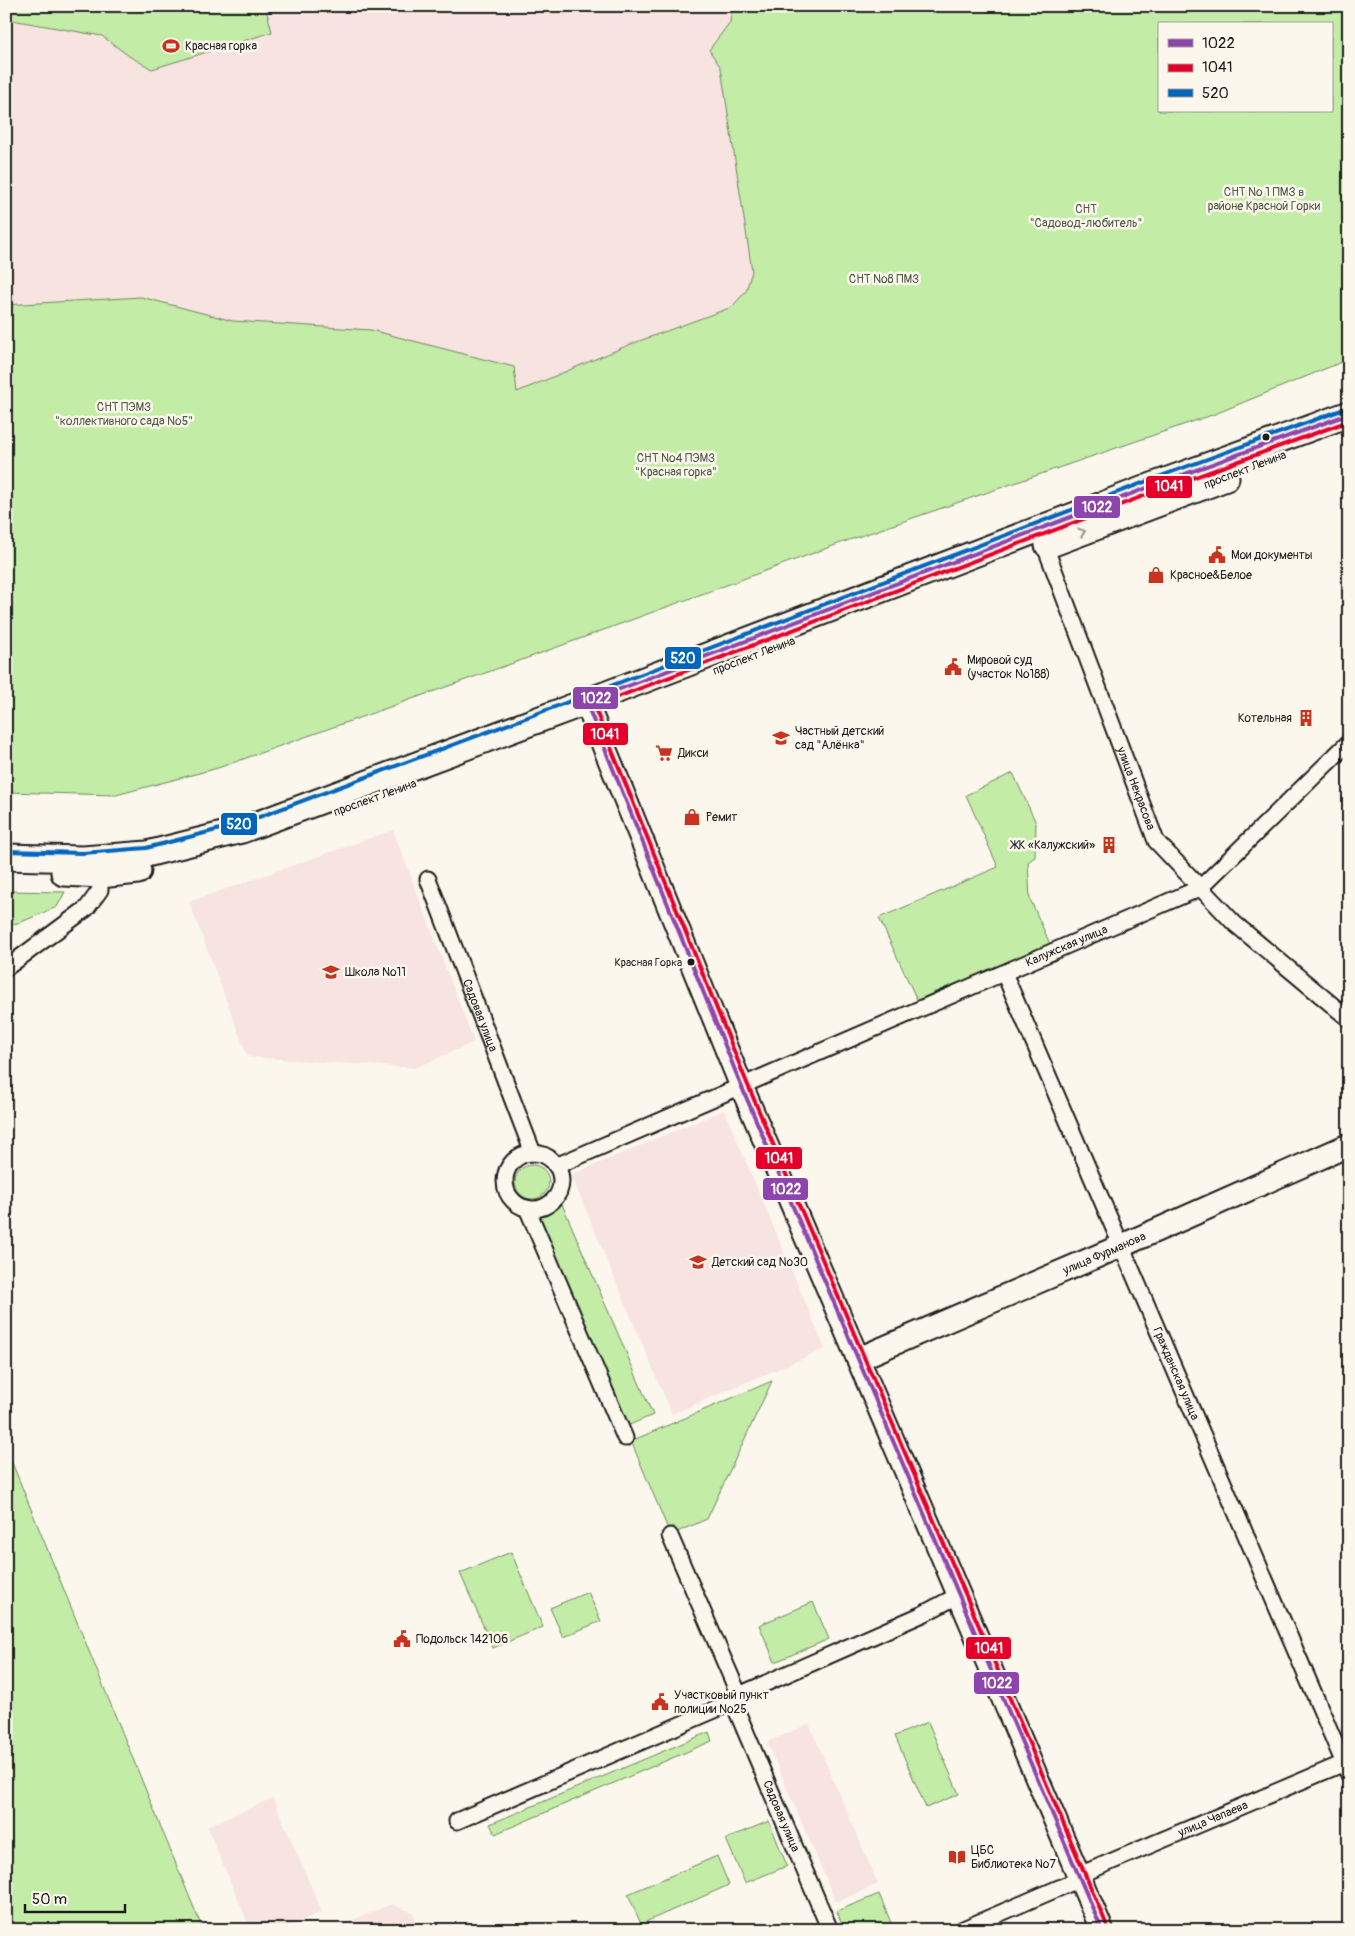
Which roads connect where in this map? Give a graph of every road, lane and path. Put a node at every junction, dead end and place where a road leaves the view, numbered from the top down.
1 (1349, 414) edge
2 (1349, 431) edge
3 (1045, 546) junction
4 (589, 710) junction
5 (1349, 742) edge
6 (6, 857) edge
7 (6, 872) edge
8 (100, 875) junction
9 (428, 879) dead end
10 (1200, 888) junction
11 (6, 968) edge
12 (1004, 973) junction
13 (1349, 1019) edge
14 (741, 1085) junction
15 (1349, 1145) edge
16 (532, 1153) junction
17 (556, 1166) junction
18 (527, 1208) junction
19 (1121, 1246) junction
20 (858, 1359) junction
21 (626, 1438) dead end
22 (670, 1536) dead end
23 (959, 1594) junction
24 (736, 1699) junction
25 (1347, 1766) edge
26 (457, 1821) dead end
27 (1080, 1878) junction
28 (830, 1930) edge
29 (961, 1930) edge
30 (1102, 1930) edge

1 - 4 main road, проспект Ленина
3 -> 2 main road, проспект Ленина
3 - 4 main road, проспект Ленина
3 - 10 street, улица Некрасова
4 - 6 main road, проспект Ленина
4 - 8 main road, проспект Ленина
4 - 14 street
5 - 10 street, Калужская улица
7 - 8 main road, проспект Ленина
8 - 11 street
9 - 16 street, Садовая улица
10 - 12 street, Калужская улица
10 - 13 street, улица Некрасова
12 - 14 street, Калужская улица
12 - 19 street, Гражданская улица
14 - 17 street, Калужская улица
14 - 20 street
15 - 19 street, улица Фурманова
16 - 17 street
16 - 18 street
17 - 18 street
18 - 21 street
19 - 20 street, улица Фурманова
19 - 25 street, Гражданская улица
20 - 23 street
22 - 24 street, Садовая улица
23 - 24 street
23 - 27 street
24 - 26 street
24 - 28 street, Садовая улица
25 - 27 street, улица Чапаева
27 - 29 street, улица Чапаева
27 - 30 street

